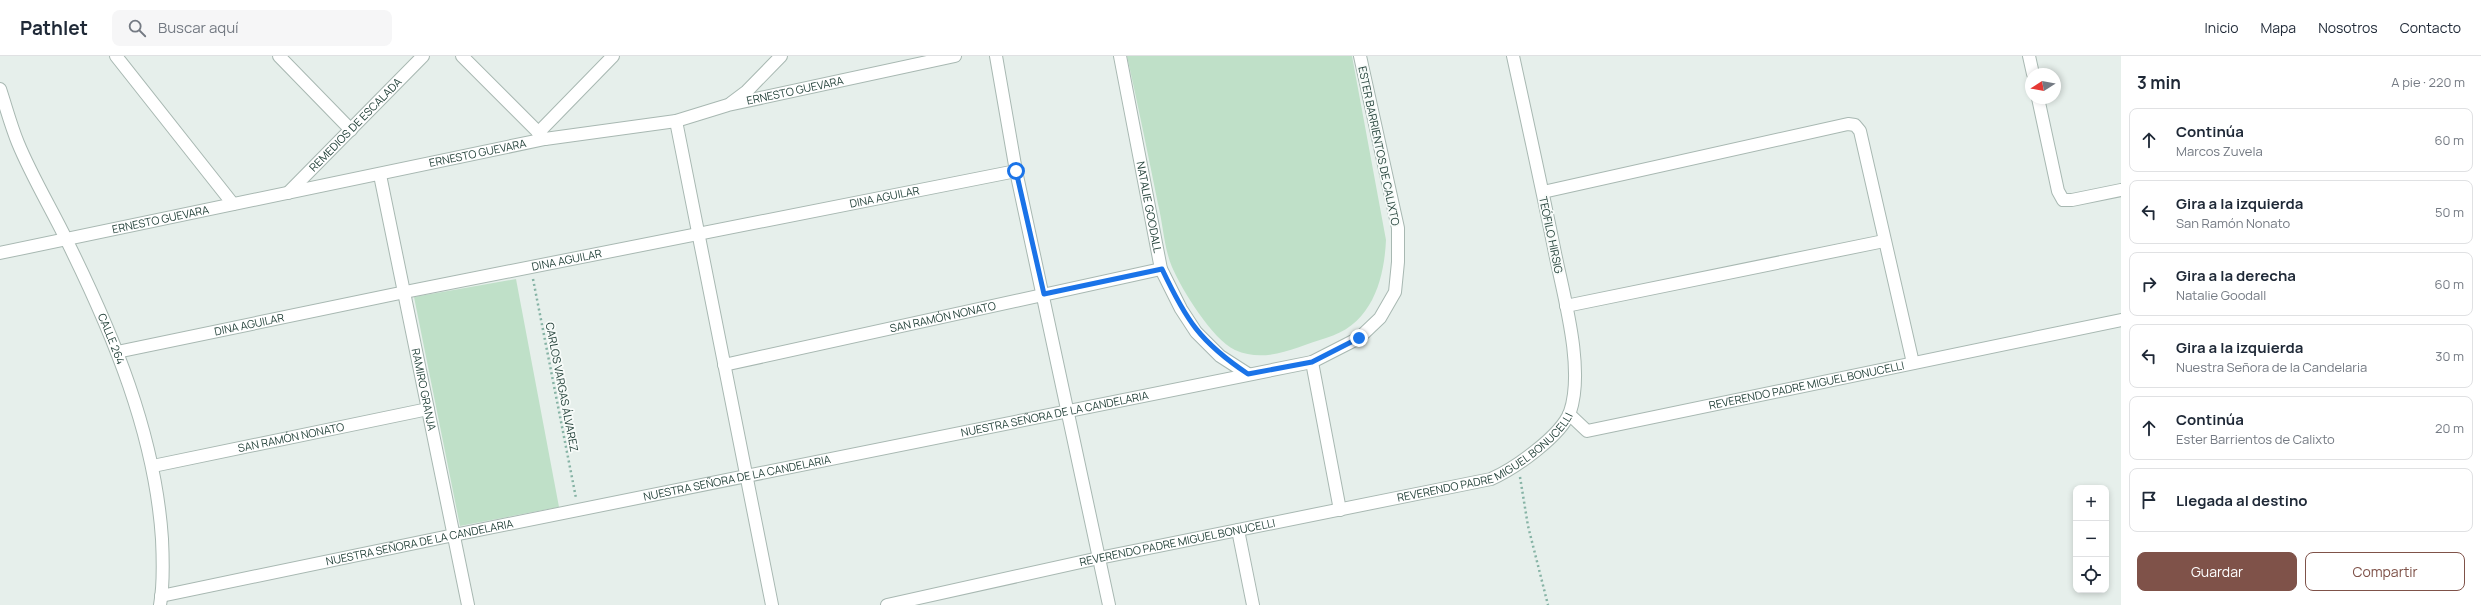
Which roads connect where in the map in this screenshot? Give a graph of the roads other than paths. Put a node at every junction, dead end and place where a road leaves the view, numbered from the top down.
1 (116, 56) edge
2 (279, 56) edge
3 (423, 56) edge
4 (462, 56) edge
5 (613, 56) edge
6 (781, 56) edge
7 (955, 56) edge
8 (996, 56) edge
9 (1120, 56) edge
10 (1360, 56) edge
11 (1513, 56) edge
12 (2030, 56) edge
13 (2032, 68) edge
14 (0, 89) edge
15 (2039, 104) edge
16 (728, 105) junction
17 (676, 121) junction
18 (351, 130) junction
19 (541, 136) junction
20 (1016, 171) junction
21 (380, 174) junction
22 (2121, 190) edge
23 (1542, 192) junction
24 (288, 193) junction
25 (233, 204) junction
26 (697, 234) junction
27 (66, 239) junction
28 (1884, 240) junction
29 (0, 253) edge
30 (1162, 269) junction
31 (405, 292) junction
32 (1044, 294) junction
33 (1566, 306) junction
34 (2121, 320) edge
35 (117, 352) junction
36 (1312, 362) junction
37 (1913, 362) junction
38 (724, 365) junction
39 (1248, 374) junction
40 (428, 408) junction
41 (1068, 412) junction
42 (1569, 414) junction
43 (153, 466) junction
44 (746, 476) junction
45 (1340, 510) junction
46 (1238, 530) junction
47 (454, 535) junction
48 (1099, 558) junction
49 (161, 601) edge
50 (468, 605) edge
51 (772, 605) edge
52 (887, 605) edge
53 (1109, 605) edge
54 (1253, 605) edge

1 - 25 street
2 - 18 street
3 - 18 street, REMEDIOS DE ESCALADA
4 - 19 street
5 - 19 street
6 - 16 street
7 - 16 street, ERNESTO GUEVARA
8 - 20 street
9 - 30 street, NATALIE GOODALL
10 - 36 street, ESTER BARRIENTOS DE CALIXTO
11 - 23 street, TEÓFILO HIRSIG
12 - 13 street
14 - 27 street, CALLE 264
15 - 22 street
16 - 17 street, ERNESTO GUEVARA
17 - 19 street, ERNESTO GUEVARA
17 - 26 street
18 - 24 street, REMEDIOS DE ESCALADA
19 - 21 street, ERNESTO GUEVARA
20 - 26 street, DINA AGUILAR
20 - 32 street
21 - 24 street, ERNESTO GUEVARA
21 - 31 street, RAMIRO GRANJA
23 - 28 street
23 - 33 street, TEÓFILO HIRSIG
24 - 25 street, ERNESTO GUEVARA
25 - 27 street, ERNESTO GUEVARA
26 - 31 street, DINA AGUILAR
26 - 38 street
27 - 29 street, ERNESTO GUEVARA
27 - 35 street, CALLE 264
28 - 33 street
28 - 37 street
30 - 32 street, SAN RAMÓN NONATO
30 - 39 street, NATALIE GOODALL
31 - 35 street, DINA AGUILAR
31 - 40 street, RAMIRO GRANJA
32 - 38 street, SAN RAMÓN NONATO
32 - 41 street
33 - 42 street, TEÓFILO HIRSIG
34 - 37 street, REVERENDO PADRE MIGUEL BONUCELLI
35 - 43 street, CALLE 264
36 - 39 street, NUESTRA SEÑORA DE LA CANDELARIA
36 - 45 street
37 - 42 street, REVERENDO PADRE MIGUEL BONUCELLI
38 - 44 street
39 - 41 street, NUESTRA SEÑORA DE LA CANDELARIA
40 - 43 street, SAN RAMÓN NONATO
40 - 47 street, RAMIRO GRANJA
41 - 44 street, NUESTRA SEÑORA DE LA CANDELARIA
41 - 48 street
42 - 45 street, REVERENDO PADRE MIGUEL BONUCELLI
43 - 49 street, CALLE 264
44 - 47 street, NUESTRA SEÑORA DE LA CANDELARIA
44 - 51 street
45 - 46 street, REVERENDO PADRE MIGUEL BONUCELLI
46 - 48 street, REVERENDO PADRE MIGUEL BONUCELLI
46 - 54 street
47 - 49 street, NUESTRA SEÑORA DE LA CANDELARIA
47 - 50 street, RAMIRO GRANJA
48 - 52 street, REVERENDO PADRE MIGUEL BONUCELLI
48 - 53 street

